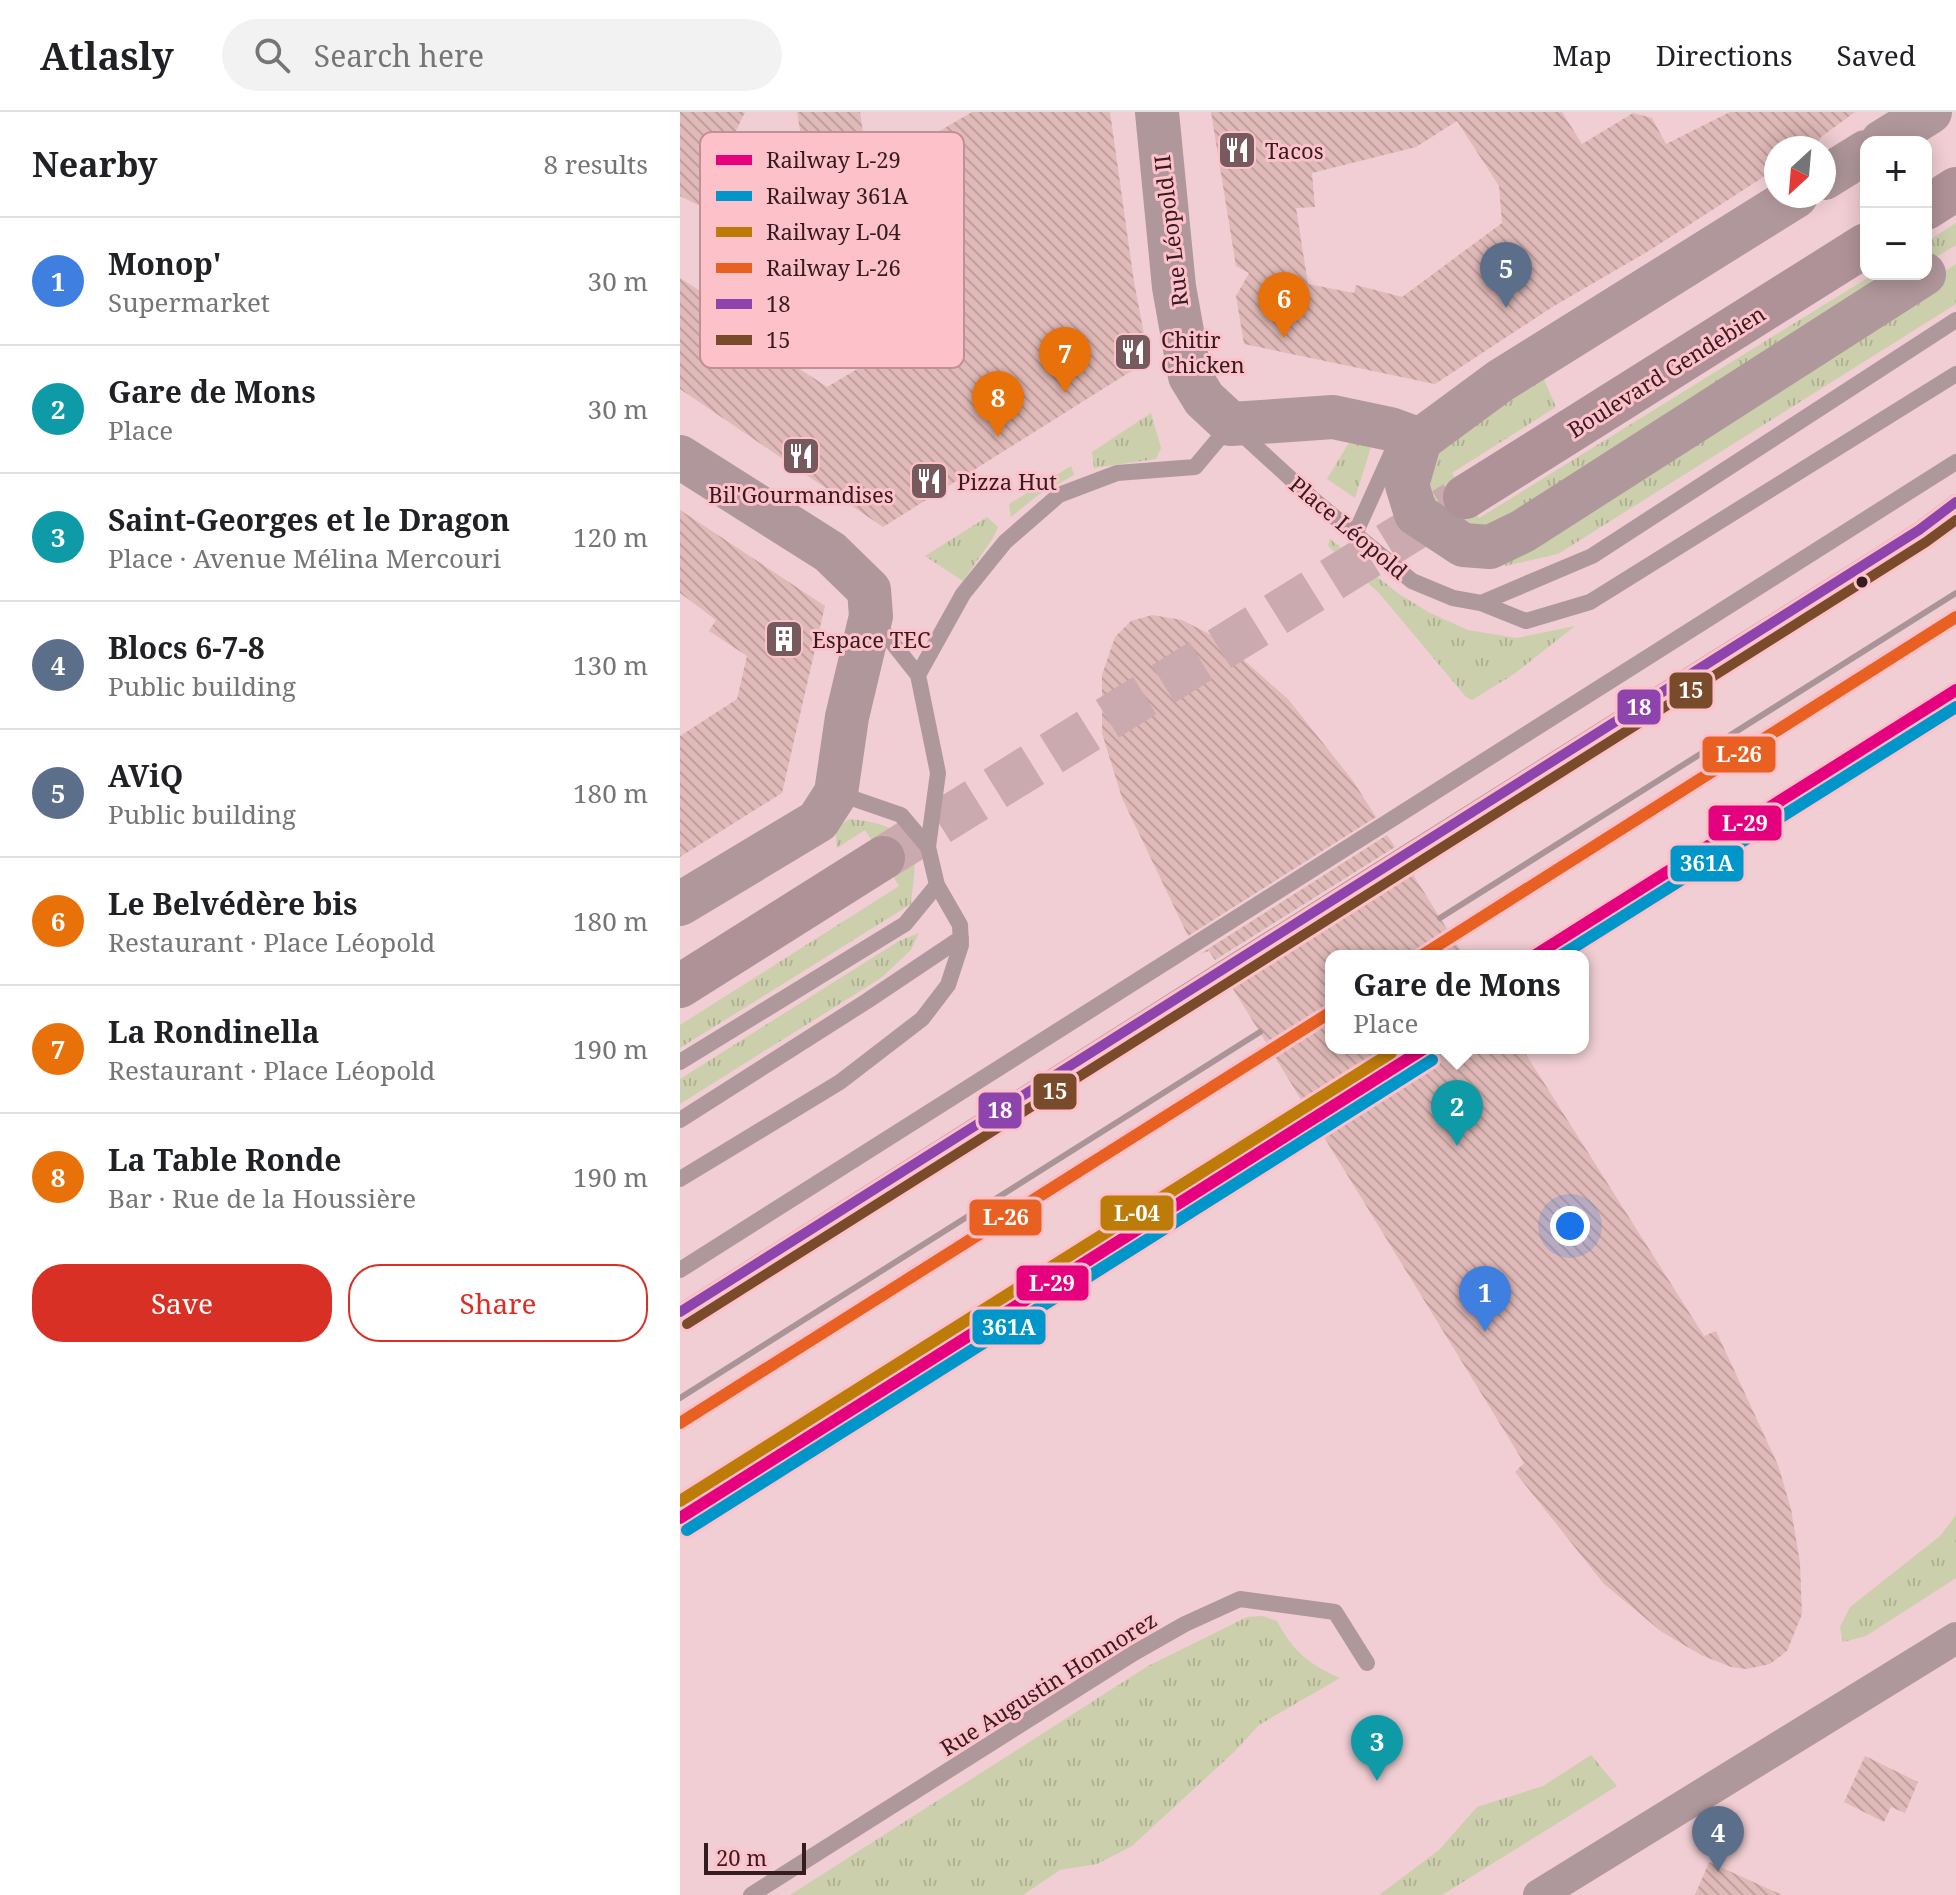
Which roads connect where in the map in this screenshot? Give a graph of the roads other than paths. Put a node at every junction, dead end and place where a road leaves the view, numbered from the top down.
1 (1157, 112) edge
2 (1930, 112) edge
3 (1892, 136) edge
4 (1860, 156) edge
5 (1836, 171) edge
6 (1956, 189) edge
7 (1932, 204) edge
8 (1777, 208) edge
9 (1860, 249) edge
10 (1956, 254) edge
11 (1932, 269) edge
12 (1914, 280) edge
13 (1956, 320) edge
14 (1186, 350) joint
15 (1956, 374) edge
16 (1231, 424) junction
17 (1420, 440) junction
18 (680, 457) edge
19 (1956, 462) edge
20 (1465, 497) tunnel mouth
21 (1956, 502) edge
22 (1355, 534) junction
23 (1481, 603) junction
24 (871, 616) junction
25 (918, 675) junction
26 (836, 793) junction
27 (928, 847) junction
28 (883, 858) tunnel mouth
29 (937, 885) junction
30 (680, 904) edge
31 (961, 938) junction
32 (680, 986) edge
33 (680, 1062) edge
34 (680, 1120) edge
35 (680, 1179) edge
36 (680, 1270) edge
37 (680, 1312) edge
38 (1956, 1638) edge
39 (1367, 1663) dead end
40 (751, 1895) edge
41 (1539, 1895) edge

1 - 14 main road, Rue Léopold II
2 - 3 main road
4 - 5 main road
6 - 7 highway
8 - 17 main road
9 - 20 highway, Boulevard Gendebien
10 - 11 main road
12 - 17 main road
13 - 23 lane
14 - 16 main road, Place Léopold
15 - 23 lane, Place Léopold
16 - 17 main road
16 - 22 lane, Place Léopold
16 - 25 lane
17 - 22 lane
18 - 24 main road
19 - 36 lane
21 - 37 lane
22 - 23 lane, Place Léopold
24 - 25 lane
24 - 26 main road
25 - 27 lane
26 - 27 lane
26 - 30 main road
27 - 29 lane
28 - 32 highway
29 - 31 lane
29 - 33 lane
31 - 34 lane
31 - 35 lane
38 - 41 street
39 - 40 lane, Rue Augustin Honnorez

